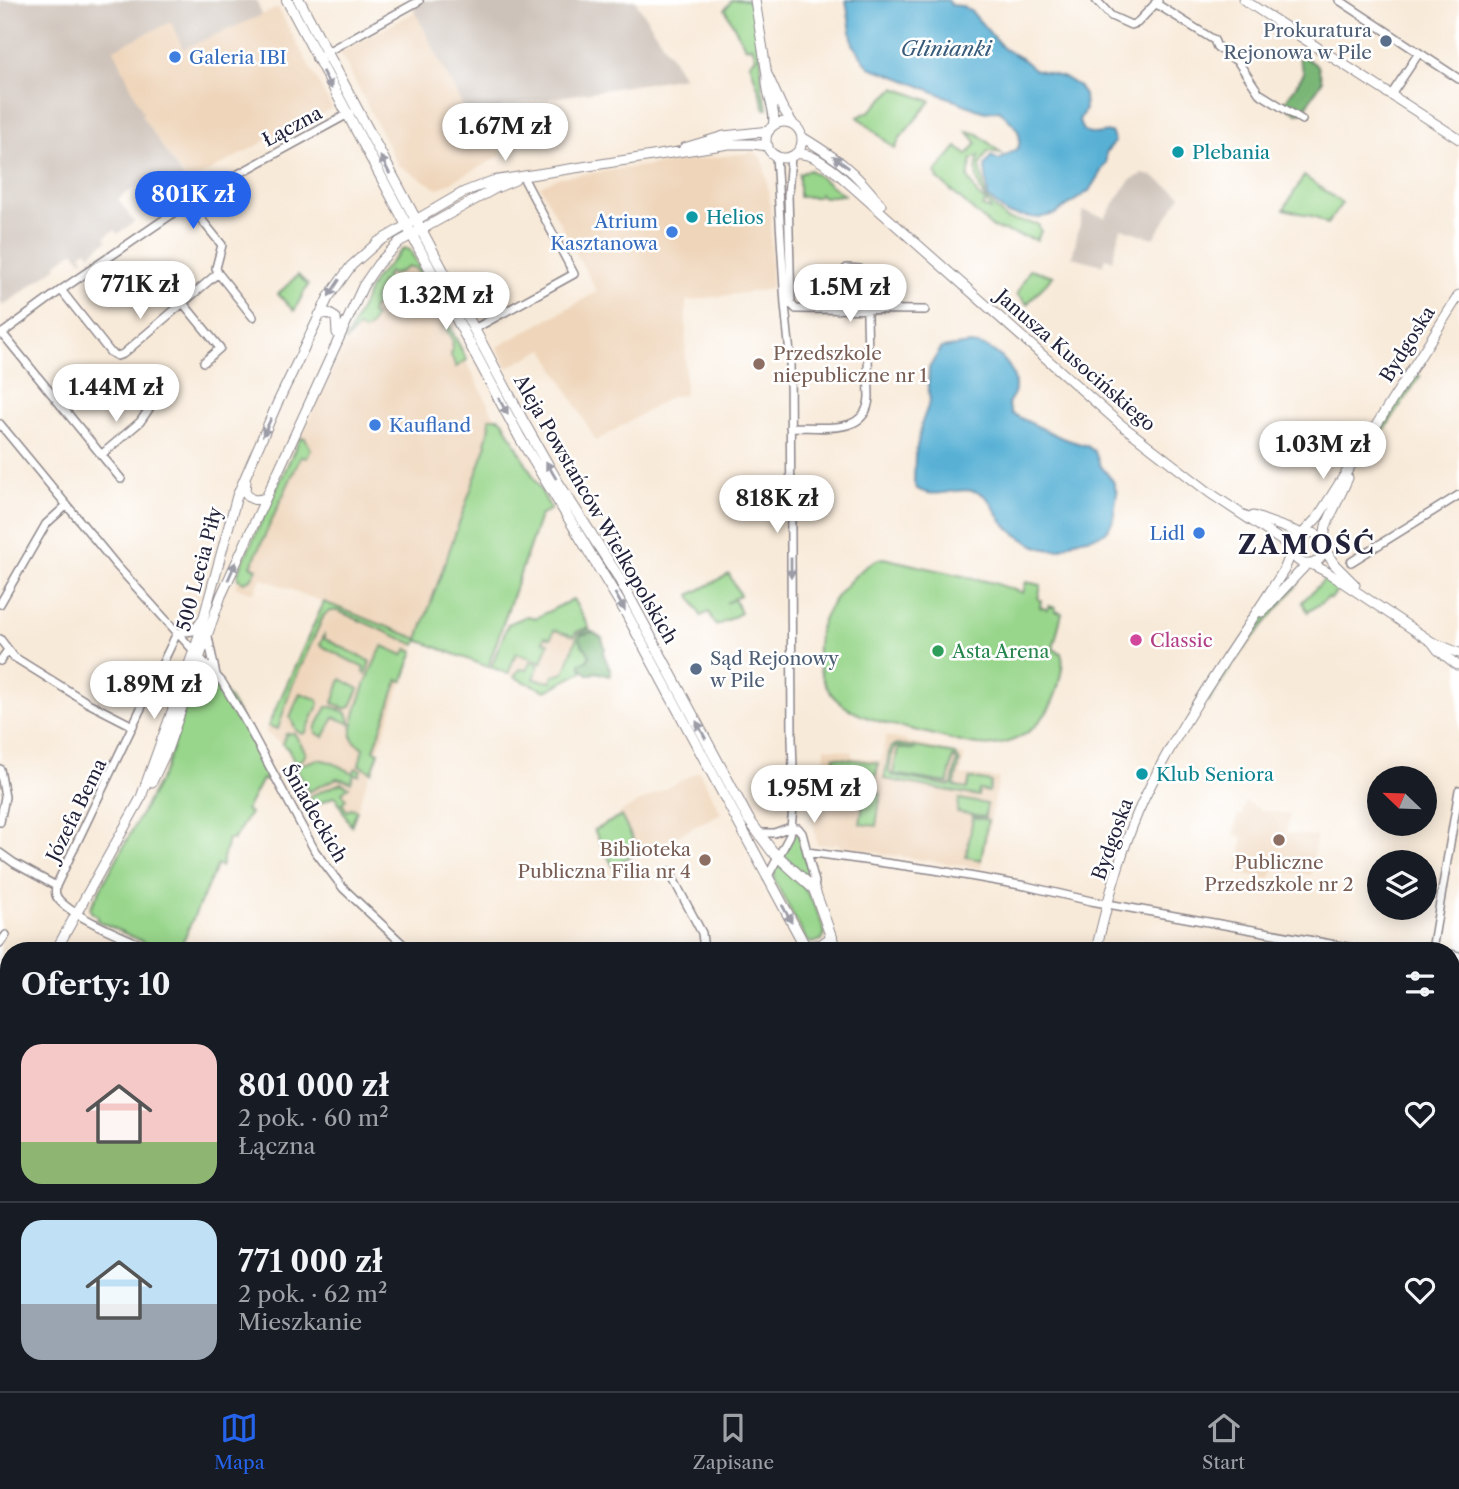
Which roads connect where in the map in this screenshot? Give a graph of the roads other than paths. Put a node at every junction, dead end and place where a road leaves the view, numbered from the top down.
1 (286, 0) edge
2 (299, 0) edge
3 (755, 0) edge
4 (1096, 0) edge
5 (1339, 0) edge
6 (419, 1) edge
7 (1248, 1) edge
8 (1157, 2) edge
9 (1419, 52) junction
10 (320, 55) junction
11 (767, 75) junction
12 (1459, 79) edge
13 (1391, 95) junction
14 (351, 113) junction
15 (1303, 120) dead end
16 (793, 124) junction
17 (771, 128) junction
18 (802, 137) junction
19 (1459, 139) edge
20 (768, 146) junction
21 (662, 155) junction
22 (776, 155) junction
23 (793, 155) junction
24 (523, 177) junction
25 (188, 203) junction
26 (410, 222) junction
27 (895, 223) junction
28 (416, 232) junction
29 (218, 273) junction
30 (61, 290) junction
31 (1459, 295) edge
32 (183, 303) junction
33 (788, 304) junction
34 (838, 310) junction
35 (868, 310) junction
36 (925, 310) dead end
37 (319, 315) junction
38 (253, 317) dead end
39 (474, 329) junction
40 (1, 334) edge
41 (334, 348) junction
42 (204, 362) dead end
43 (149, 409) dead end
44 (0, 424) edge
45 (790, 426) junction
46 (1362, 448) junction
47 (102, 455) junction
48 (249, 466) junction
49 (121, 479) dead end
50 (1459, 495) edge
51 (265, 498) junction
52 (67, 505) junction
53 (1242, 513) junction
54 (1302, 533) junction
55 (1324, 546) junction
56 (1292, 549) junction
57 (1351, 562) dead end
58 (1309, 564) junction
59 (1368, 598) junction
60 (208, 603) junction
61 (0, 604) edge
62 (177, 633) junction
63 (207, 633) junction
64 (1241, 638) junction
65 (0, 639) edge
66 (8, 650) junction
67 (196, 654) junction
68 (1458, 659) edge
69 (0, 661) edge
70 (216, 676) junction
71 (190, 684) junction
72 (133, 726) junction
73 (0, 769) edge
74 (1459, 789) edge
75 (140, 800) junction
76 (0, 822) edge
77 (792, 828) junction
78 (757, 833) junction
79 (0, 853) edge
80 (811, 853) junction
81 (779, 857) junction
82 (669, 871) dead end
83 (767, 878) junction
84 (56, 886) junction
85 (814, 888) junction
86 (1108, 903) junction
87 (78, 913) junction
88 (6, 935) dead end
89 (832, 937) junction
90 (1, 942) edge
91 (61, 942) edge
92 (135, 942) edge
93 (400, 942) edge
94 (703, 942) edge
95 (803, 942) edge
96 (826, 942) edge
97 (834, 942) edge
98 (1098, 942) edge
99 (1320, 942) edge
100 (1433, 942) edge

1 - 10 main road, Aleja Powstańców Wielkopolskich
2 - 10 main road, Aleja Powstańców Wielkopolskich
3 - 11 street
4 - 8 street
5 - 9 street
6 - 10 street
7 - 13 street
8 - 15 street
9 - 12 street
9 - 13 street
10 - 14 main road, Aleja Powstańców Wielkopolskich
11 - 16 street
11 - 17 street
13 - 19 street
14 - 25 street, Łączna
14 - 26 main road, Aleja Powstańców Wielkopolskich
16 - 17 street
16 - 18 street
17 - 20 street
17 - 21 street
18 - 23 street
27 -> 18 street, Janusza Kusocińskiego
20 - 21 street
20 - 22 street
21 - 24 street
22 - 23 street
22 - 33 street
23 - 27 street, Janusza Kusocińskiego
23 - 33 street
24 - 26 street, 500 Lecia Piły
24 - 28 street, 500 Lecia Piły
24 - 39 street
25 - 29 street
25 - 30 street, Łączna
26 - 28 main road, Aleja Powstańców Wielkopolskich
26 -> 37 street, 500 Lecia Piły
27 - 53 street, Janusza Kusocińskiego
28 - 39 main road, Aleja Powstańców Wielkopolskich
28 - 41 street, 500 Lecia Piły
28 -> 83 main road, Aleja Powstańców Wielkopolskich
29 - 32 street
29 - 38 street
30 - 32 street
30 - 40 street, Łączna
31 - 46 street, Bydgoska
32 - 42 street
33 - 34 street
33 - 45 street
34 - 35 street
34 - 35 street
35 - 36 street
35 - 45 street
37 - 41 street, 500 Lecia Piły
37 -> 48 street, 500 Lecia Piły
78 -> 39 main road, Aleja Powstańców Wielkopolskich
40 - 47 street
41 - 51 street, 500 Lecia Piły
43 - 47 street
44 - 52 street, Śniadeckich
45 -> 77 street
46 - 54 street, Bydgoska
46 - 55 street, Bydgoska
47 - 49 street
48 - 51 street, 500 Lecia Piły
48 - 60 street, 500 Lecia Piły
50 - 57 street
63 -> 51 street, 500 Lecia Piły
52 - 61 street
52 - 62 street, Śniadeckich
53 - 54 street, Janusza Kusocińskiego
53 - 56 street, Janusza Kusocińskiego
54 - 55 street
54 - 56 street
55 - 58 street
55 - 59 street
56 - 58 street
56 - 64 street, Bydgoska
58 - 59 street
58 - 64 street, Bydgoska
59 - 68 street
60 - 62 street
60 - 67 street, 500 Lecia Piły
62 - 67 street, Śniadeckich
62 - 72 street, Józefa Bema
63 - 67 street, 500 Lecia Piły
63 - 70 street, Śniadeckich
64 - 86 street, Bydgoska
65 - 66 street
66 - 69 street
66 - 72 street
67 - 70 street, Śniadeckich
67 - 71 street, 500 Lecia Piły
67 - 75 street, 500 Lecia Piły
70 - 71 street
70 - 93 street, Śniadeckich
71 - 75 street, 500 Lecia Piły
72 - 84 street, Józefa Bema
73 - 76 street
74 - 100 street
75 - 87 street, 500 Lecia Piły
77 - 78 street
77 - 80 street
77 - 81 street
78 - 81 main road, Aleja Powstańców Wielkopolskich
79 - 84 street
80 - 85 street
80 - 86 street
81 - 83 street
81 - 85 main road, Aleja Powstańców Wielkopolskich
82 - 94 street
83 -> 95 main road, Aleja Powstańców Wielkopolskich
84 - 87 street
85 - 89 main road, Aleja Powstańców Wielkopolskich
86 - 98 street, Bydgoska
86 - 99 street
87 - 91 street, 500 Lecia Piły
87 - 92 street
88 - 90 street
89 - 96 main road
89 - 97 main road, Aleja Powstańców Wielkopolskich

